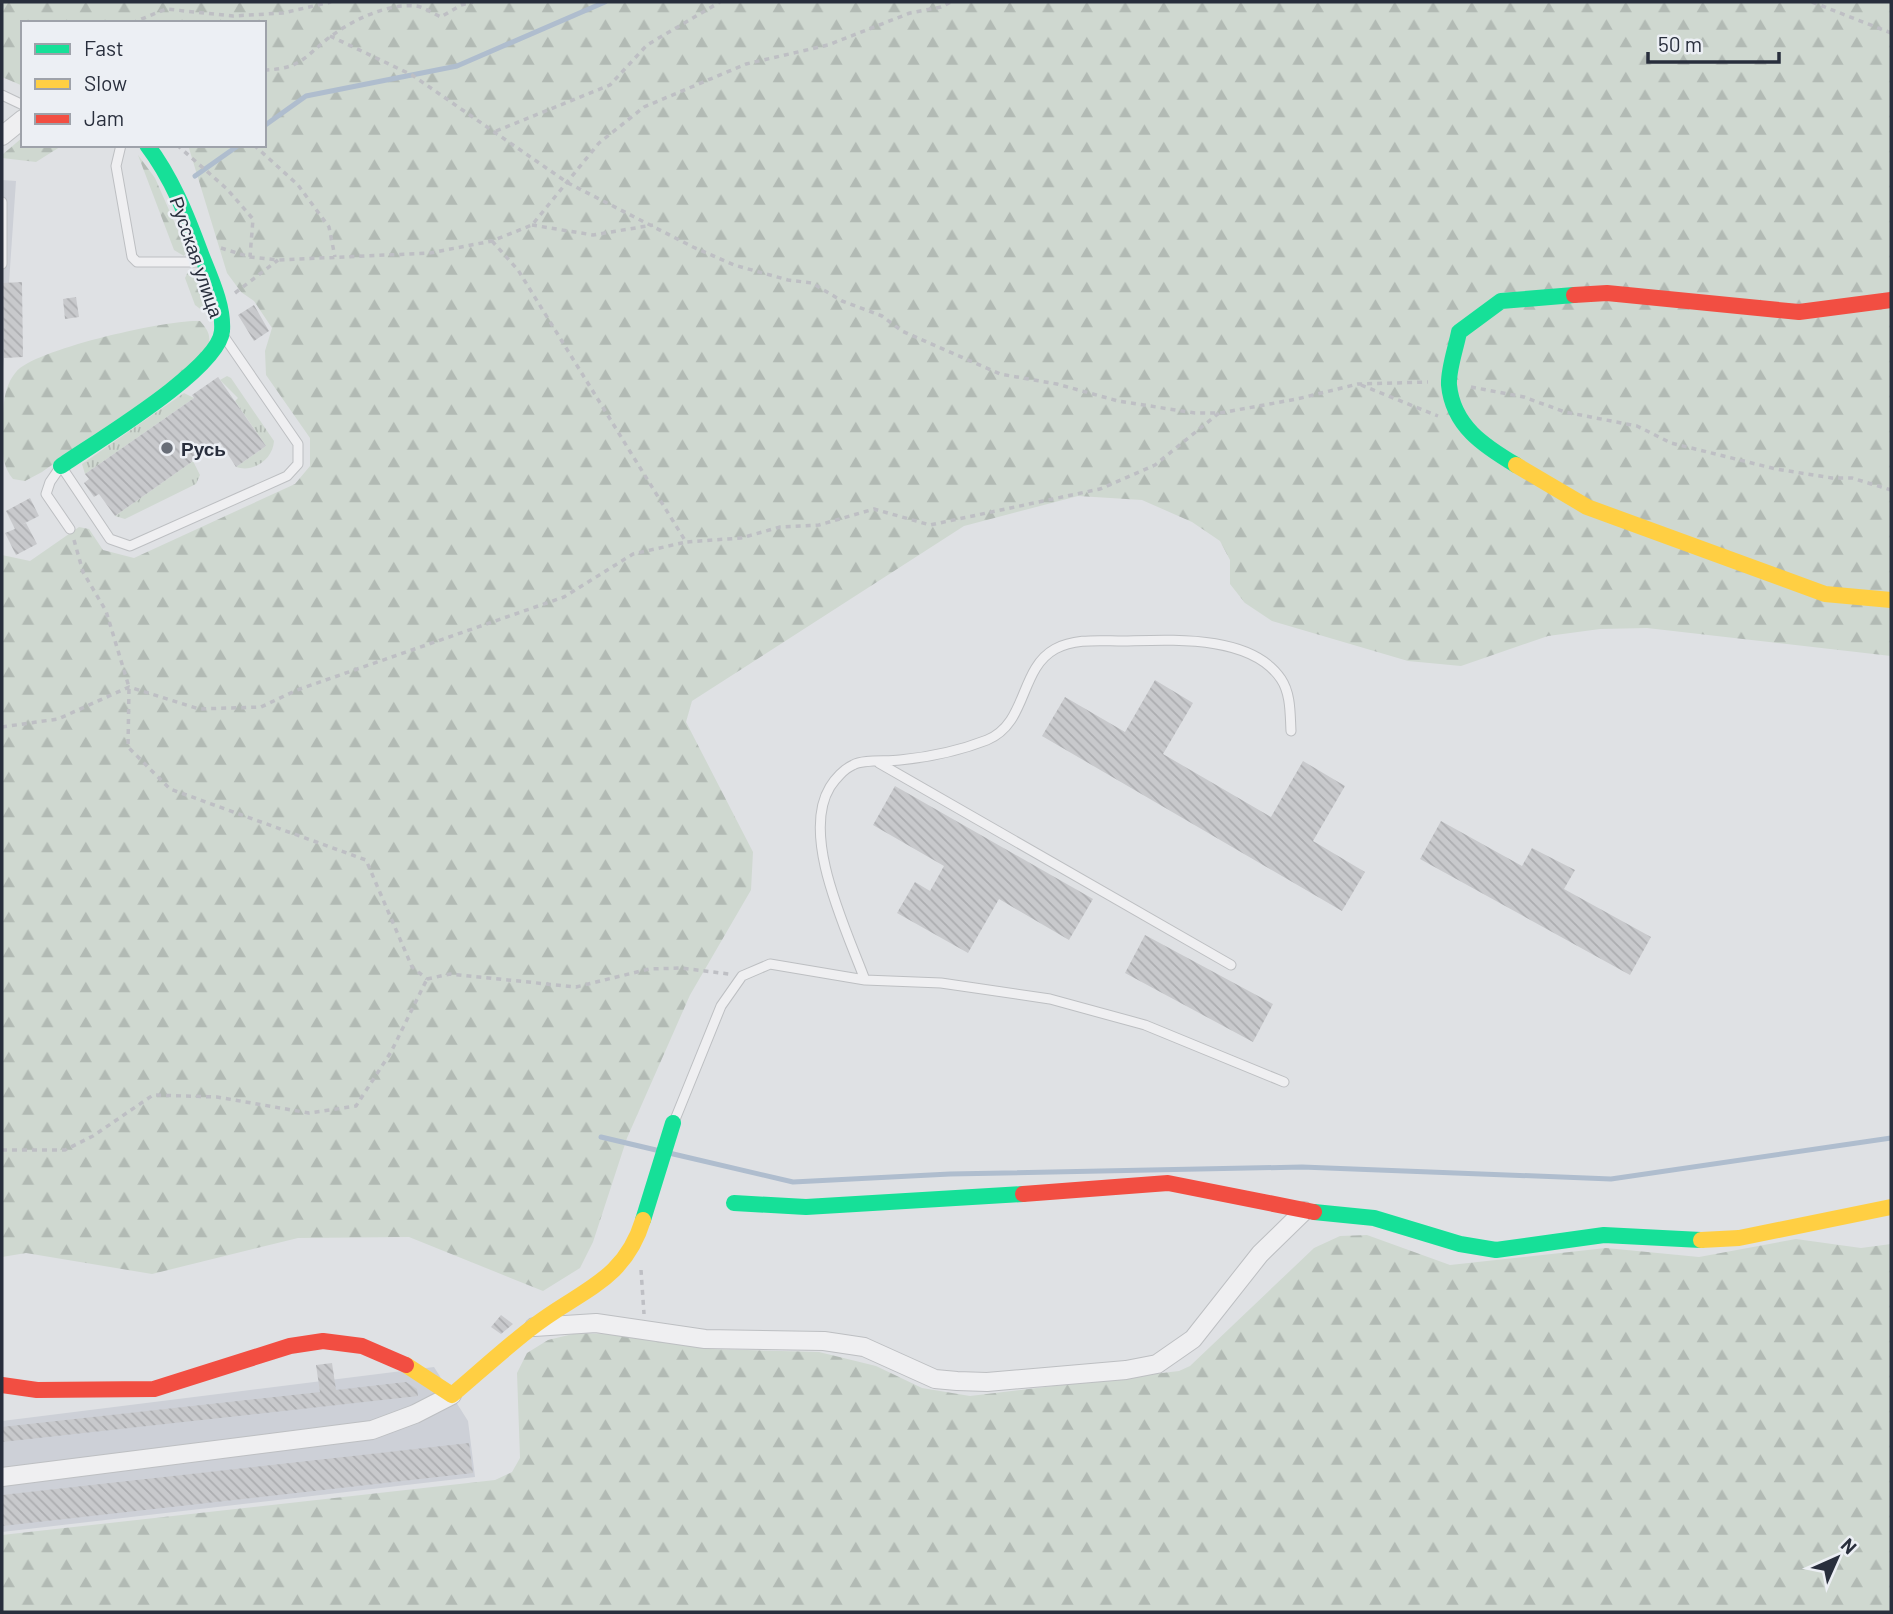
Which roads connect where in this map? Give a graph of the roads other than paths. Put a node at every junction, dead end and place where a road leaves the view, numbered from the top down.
1 (2, 94) edge
2 (21, 104) edge
3 (21, 121) edge
4 (2, 136) edge
5 (121, 147) edge
6 (148, 147) edge
7 (2, 202) edge
8 (203, 262) junction
9 (2, 264) edge
10 (1891, 300) edge
11 (222, 333) junction
12 (61, 466) junction
13 (70, 529) road end
14 (1891, 600) edge
15 (1291, 731) dead end
16 (878, 763) junction
17 (1231, 965) dead end
18 (865, 980) junction
19 (1284, 1082) dead end
20 (673, 1123) joint
21 (734, 1203) dead end
22 (1891, 1207) edge
23 (1304, 1211) junction
24 (532, 1327) junction
25 (2, 1385) edge
26 (452, 1395) junction
27 (2, 1477) edge

1 - 2 lane
3 - 4 street
5 - 8 lane
6 - 8 street, Русская улица
7 - 9 lane
8 - 11 street, Русская улица
10 - 14 street
11 - 12 street, Русская улица
11 - 12 lane
12 - 13 lane
15 - 16 lane
16 - 17 lane
16 - 18 lane
18 - 19 lane
18 - 20 lane
20 - 24 street
21 - 23 street
22 - 23 street
23 - 24 street
24 - 26 street
25 - 26 street
26 - 27 street

